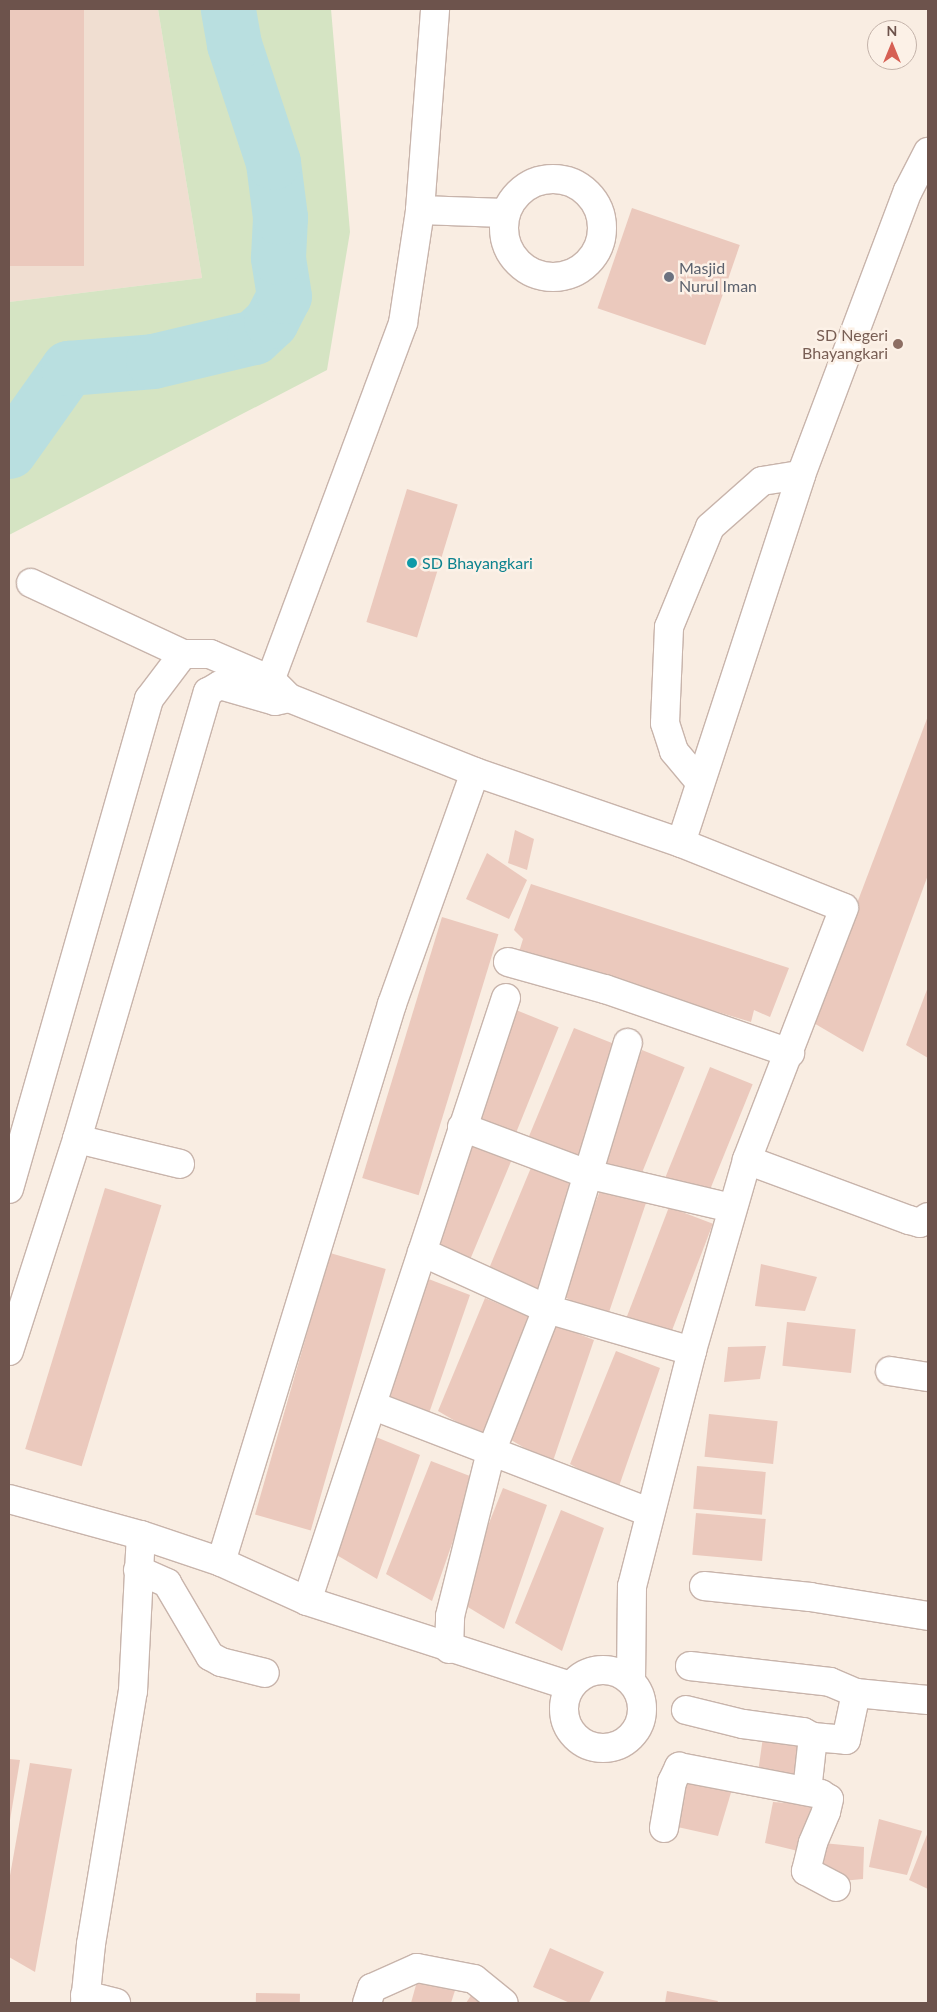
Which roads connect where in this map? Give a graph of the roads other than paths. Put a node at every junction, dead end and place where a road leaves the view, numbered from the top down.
1 (435, 9) edge
2 (928, 152) edge
3 (420, 210) junction
4 (504, 213) dead end
5 (801, 475) junction
6 (31, 583) dead end
7 (183, 654) junction
8 (274, 692) junction
9 (475, 772) junction
10 (700, 781) junction
11 (681, 843) junction
12 (508, 962) dead end
13 (506, 998) dead end
14 (628, 1043) dead end
15 (790, 1053) junction
16 (462, 1126) junction
17 (77, 1139) junction
18 (747, 1160) junction
19 (180, 1164) dead end
20 (587, 1174) junction
21 (9, 1189) edge
22 (732, 1208) junction
23 (928, 1217) edge
24 (422, 1252) junction
25 (547, 1310) junction
26 (9, 1351) edge
27 (692, 1351) junction
28 (890, 1372) dead end
29 (928, 1377) edge
30 (374, 1406) junction
31 (491, 1452) junction
32 (9, 1500) edge
33 (649, 1512) junction
34 (141, 1535) junction
35 (221, 1562) junction
36 (138, 1570) junction
37 (704, 1586) dead end
38 (308, 1601) junction
39 (928, 1616) edge
40 (448, 1649) junction
41 (690, 1666) dead end
42 (265, 1673) dead end
43 (631, 1680) junction
44 (570, 1686) junction
45 (856, 1693) junction
46 (928, 1700) edge
47 (686, 1710) dead end
48 (813, 1737) junction
49 (807, 1791) junction
50 (664, 1828) dead end
51 (836, 1887) dead end
52 (85, 1999) edge
53 (116, 2003) edge
54 (367, 2003) edge
55 (504, 2003) edge

1 - 3 street
2 - 5 street
3 - 4 street
3 - 8 street
5 - 10 street
5 - 10 street
6 - 7 street
7 - 8 street
7 - 21 street
8 - 9 street
8 - 17 street
9 - 11 street
9 - 35 street
10 - 11 street
11 - 15 street
12 - 15 street
13 - 16 street
14 - 20 street
15 - 18 street
16 - 20 street
16 - 24 street
17 - 19 street
17 - 26 street
18 - 22 street
18 - 23 street
20 - 22 street
20 - 25 street
22 - 27 street
24 - 25 street
24 - 30 street
25 - 27 street
25 - 31 street
27 - 33 street
28 - 29 street
30 - 31 street
30 - 38 street
31 - 33 street
31 - 40 street
32 - 34 street
33 - 43 street
34 - 35 street
34 - 36 street
35 - 38 street
36 - 42 street
36 - 52 street
37 - 39 street
38 - 40 street
40 - 44 street
41 - 45 street
43 - 44 street
43 - 44 street
45 - 46 street
45 - 48 street
47 - 48 street
48 - 49 street
49 - 50 street
49 - 51 street
52 - 53 street
54 - 55 street

